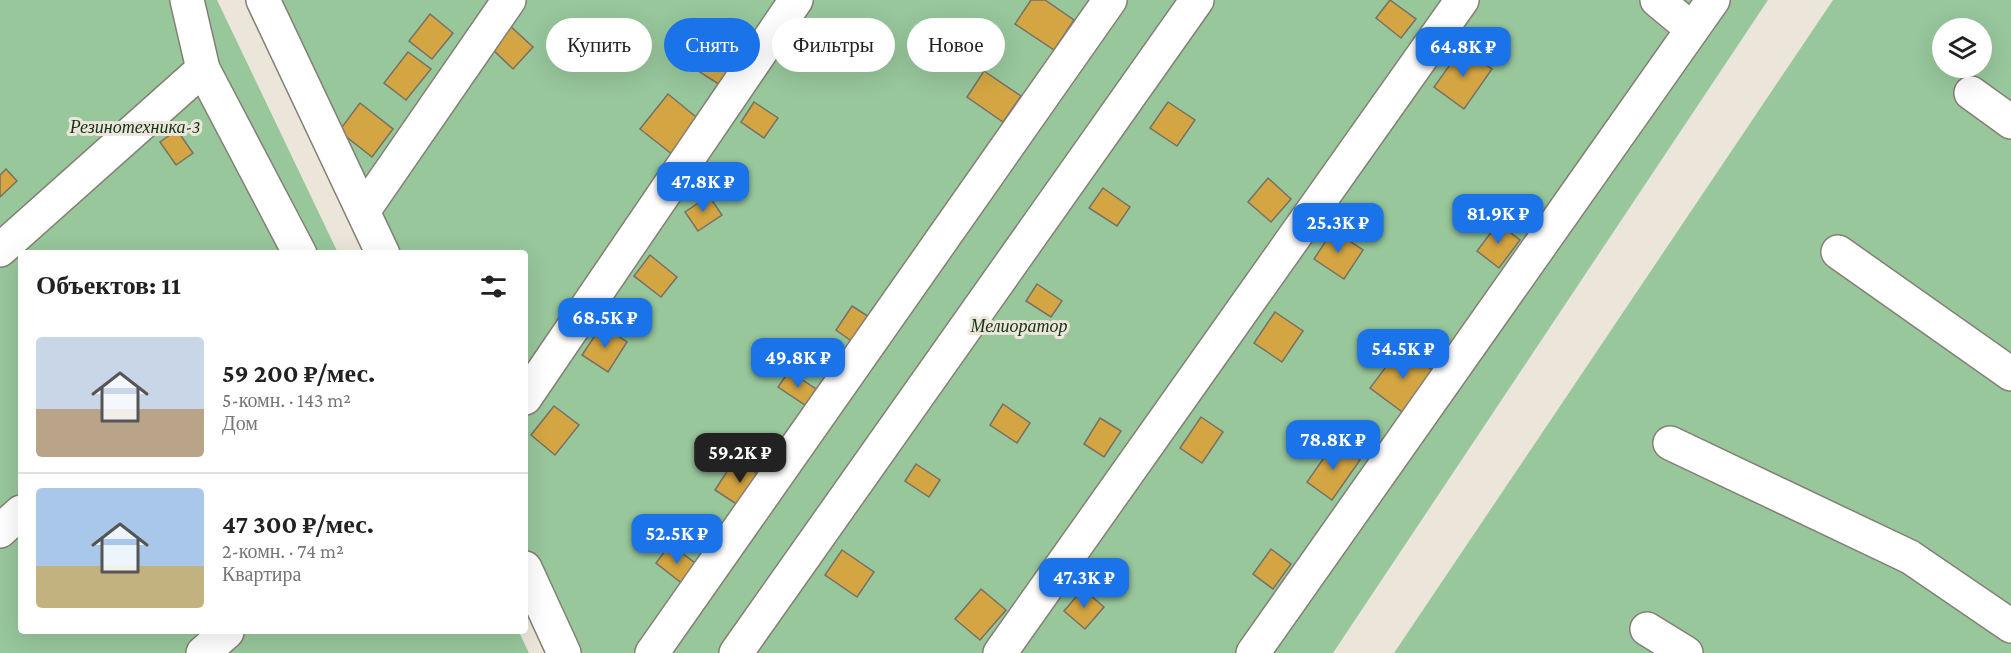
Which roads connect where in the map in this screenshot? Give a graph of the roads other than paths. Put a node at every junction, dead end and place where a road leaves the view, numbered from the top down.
1 (187, 0) edge
2 (263, 0) edge
3 (509, 0) edge
4 (796, 0) edge
5 (1110, 0) edge
6 (1197, 0) edge
7 (1462, 0) edge
8 (1657, 0) edge
9 (1713, 0) edge
10 (1692, 29) junction
11 (203, 69) junction
12 (1971, 93) dead end
13 (2011, 122) edge
14 (364, 210) junction
15 (0, 250) edge
16 (298, 250) edge
17 (381, 250) edge
18 (1838, 252) dead end
19 (2011, 374) edge
20 (528, 395) edge
21 (1670, 443) dead end
22 (18, 515) edge
23 (0, 531) edge
24 (528, 575) edge
25 (2011, 626) edge
26 (1647, 628) dead end
27 (225, 634) edge
28 (203, 653) edge
29 (564, 653) edge
30 (652, 653) edge
31 (736, 653) edge
32 (1000, 653) edge
33 (1253, 653) edge
34 (1686, 653) edge

1 - 11 lane
2 - 14 lane
3 - 14 lane
4 - 20 lane
5 - 30 lane
6 - 31 lane
7 - 32 lane
8 - 10 lane
9 - 10 lane
10 - 33 lane
11 - 15 lane
11 - 16 lane
12 - 13 lane
14 - 17 lane
18 - 19 lane
21 - 25 lane
22 - 23 lane
24 - 29 lane
26 - 34 lane
27 - 28 lane

